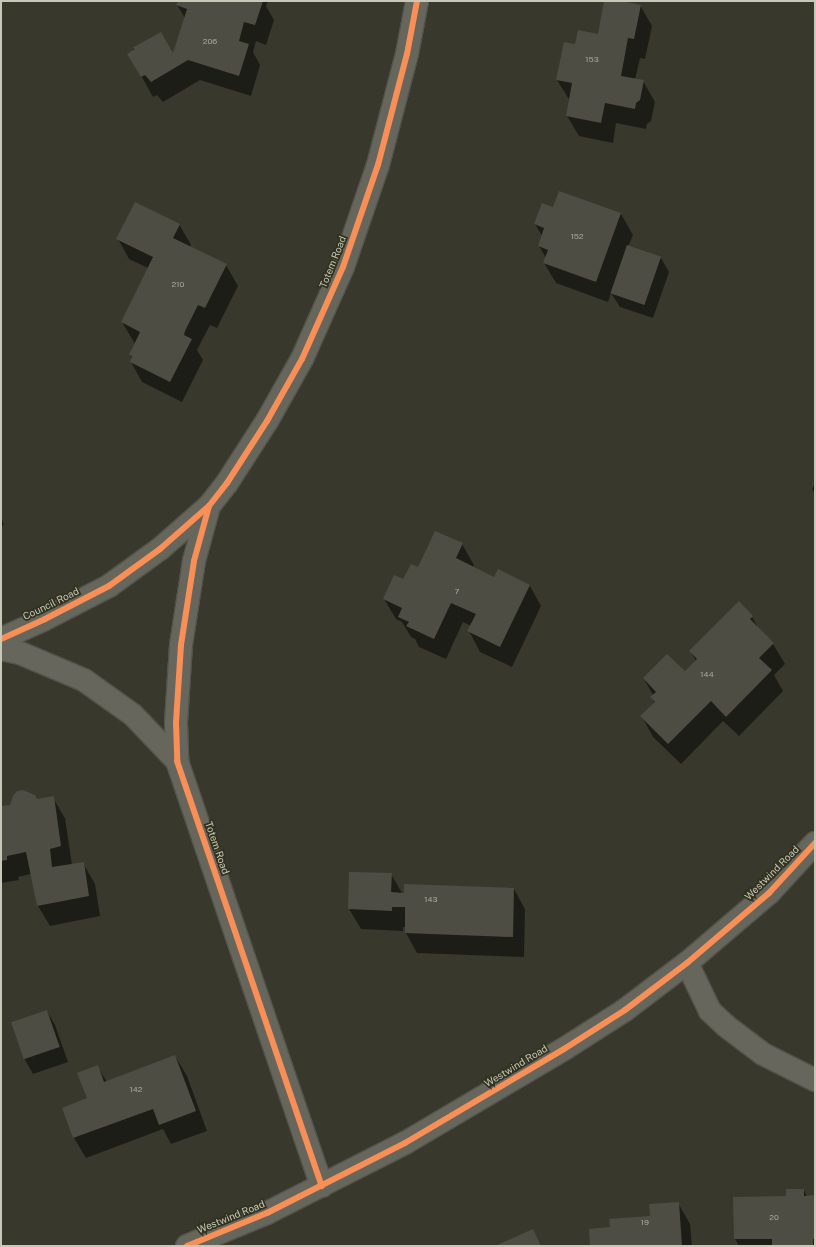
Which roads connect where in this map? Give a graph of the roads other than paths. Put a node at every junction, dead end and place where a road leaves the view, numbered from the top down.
1 (417, 1) edge
2 (209, 506) junction
3 (109, 586) joint
4 (1, 639) edge
5 (1, 649) edge
6 (177, 761) junction
7 (815, 843) edge
8 (687, 963) junction
9 (815, 1080) edge
10 (322, 1186) junction
11 (187, 1246) edge

1 - 2 street, Totem Road
2 - 3 street, Totem Road
2 - 6 street, Totem Road
3 - 4 street, Council Road
5 - 6 street, Totem Road
6 - 10 street, Totem Road
7 - 8 street, Westwind Road
8 - 9 street
8 - 10 street, Westwind Road
10 - 11 street, Westwind Road

